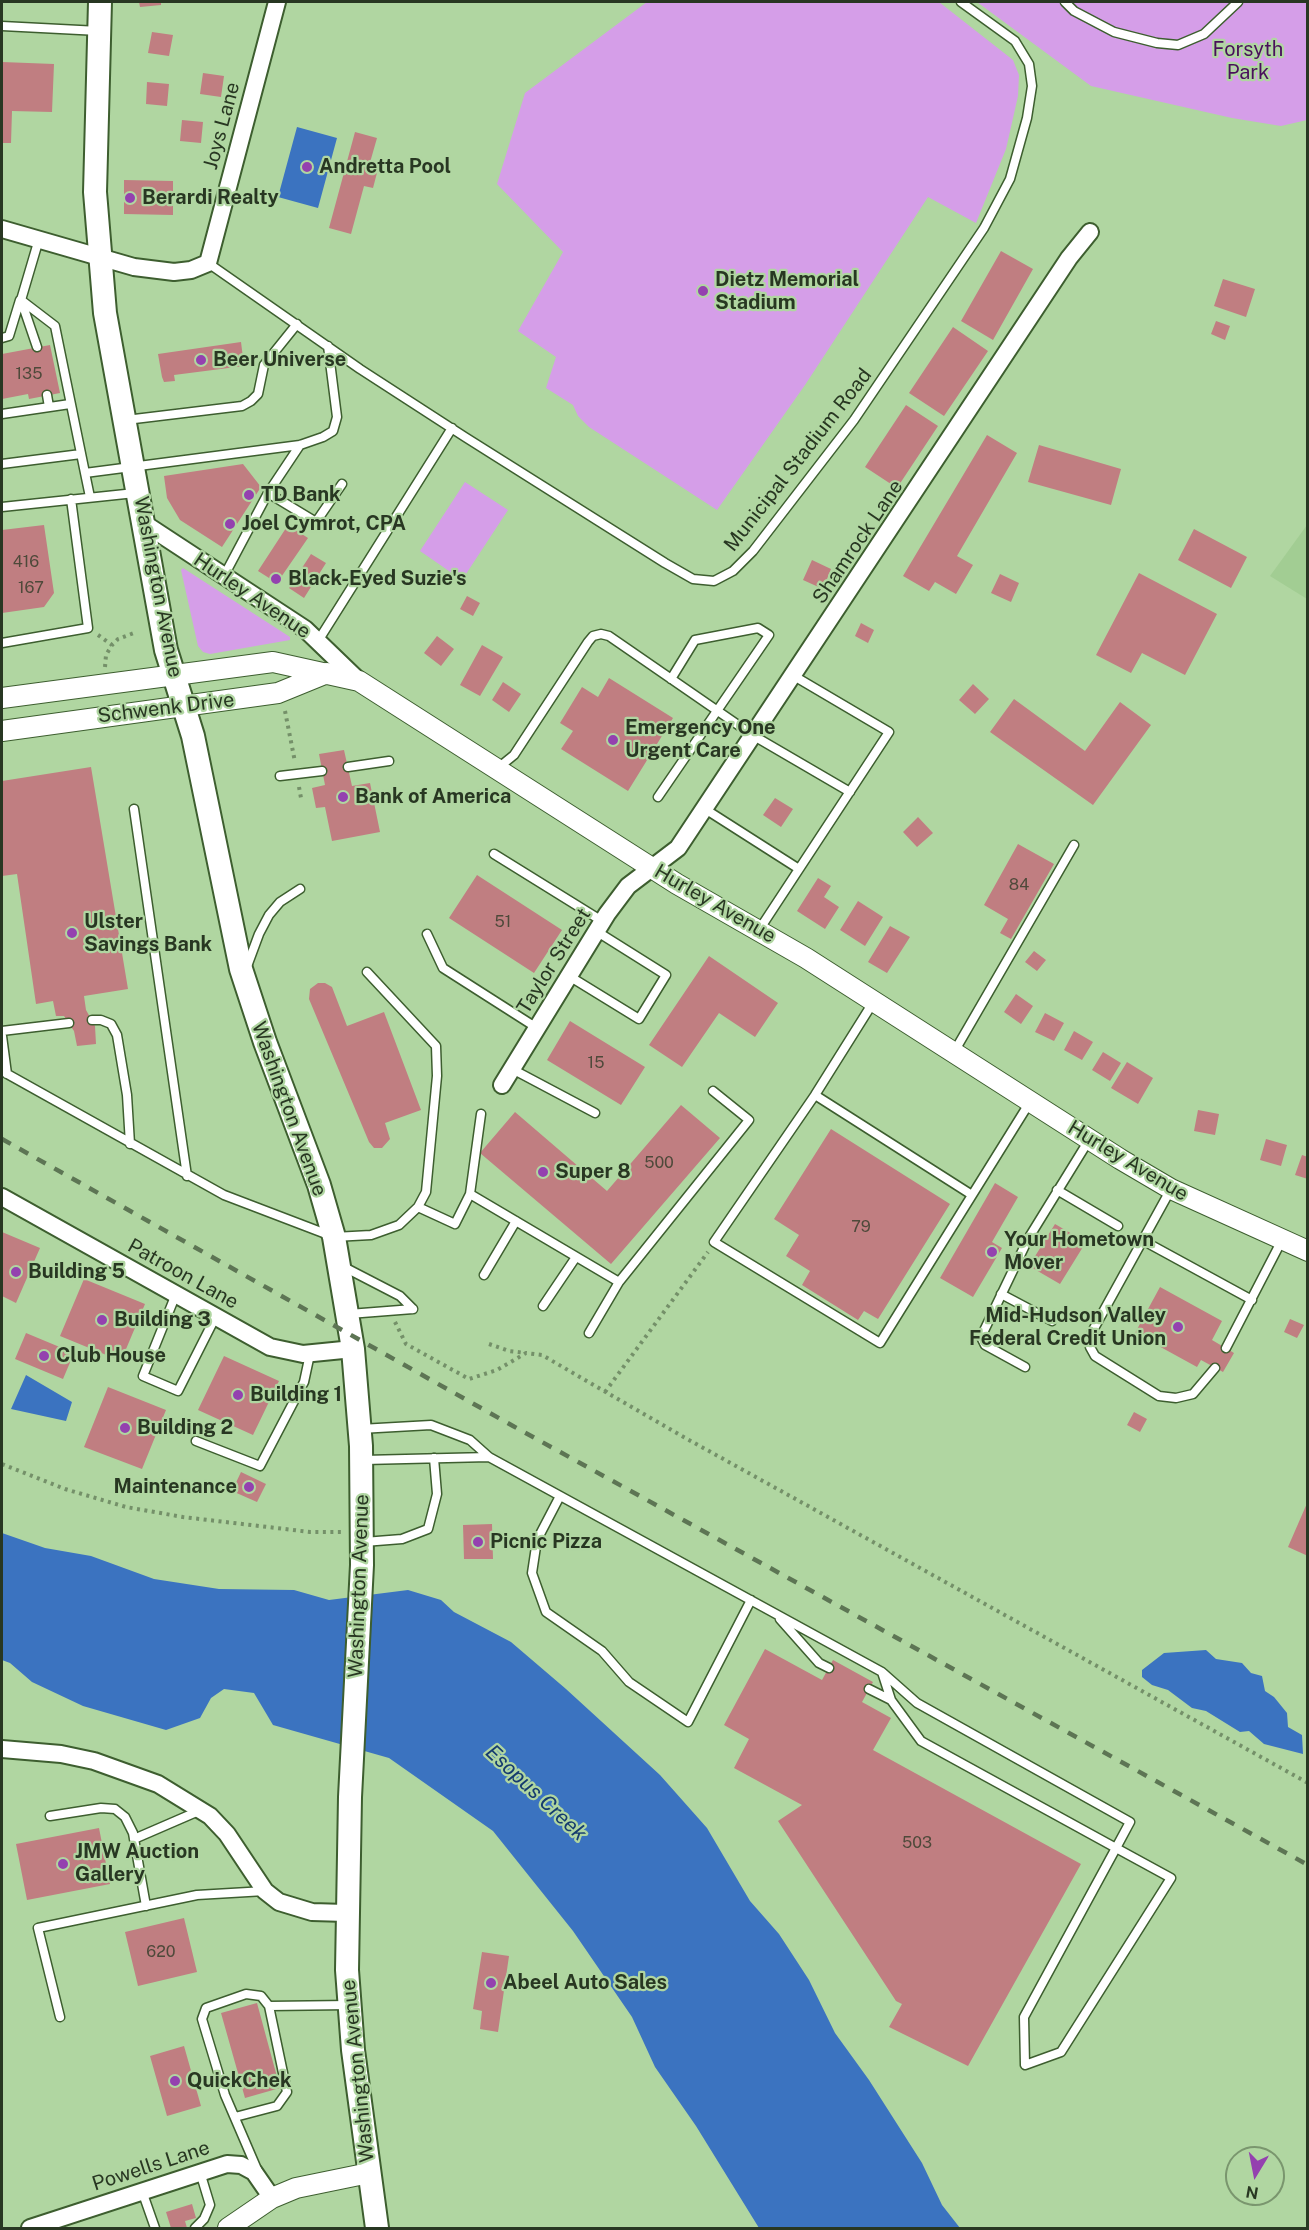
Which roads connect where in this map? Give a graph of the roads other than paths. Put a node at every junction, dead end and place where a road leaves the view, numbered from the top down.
1 (100, 2) edge
2 (278, 2) edge
3 (961, 2) edge
4 (1065, 2) edge
5 (1238, 2) edge
6 (2, 26) edge
7 (99, 31) junction
8 (2, 229) edge
9 (1090, 232) dead end
10 (39, 238) junction
11 (100, 256) junction
12 (208, 262) junction
13 (21, 300) junction
14 (297, 324) junction
15 (2, 339) edge
16 (328, 346) junction
17 (37, 348) dead end
18 (47, 395) dead end
19 (70, 404) junction
20 (49, 407) junction
21 (2, 414) edge
22 (125, 420) junction
23 (452, 428) junction
24 (300, 445) junction
25 (81, 454) junction
26 (2, 464) edge
27 (134, 465) junction
28 (85, 473) junction
29 (342, 484) dead end
30 (139, 493) junction
31 (268, 493) junction
32 (90, 497) junction
33 (71, 499) junction
34 (2, 507) edge
35 (145, 524) junction
36 (224, 576) junction
37 (318, 641) junction
38 (2, 643) edge
39 (327, 673) junction
40 (174, 675) junction
41 (794, 676) junction
42 (671, 679) junction
43 (359, 681) junction
44 (2, 699) edge
45 (184, 706) junction
46 (716, 710) junction
47 (2, 731) edge
48 (754, 736) junction
49 (389, 761) dead end
50 (348, 767) dead end
51 (498, 768) junction
52 (322, 771) dead end
53 (280, 776) dead end
54 (850, 792) junction
55 (658, 796) dead end
56 (134, 809) dead end
57 (705, 809) junction
58 (1074, 845) dead end
59 (494, 854) dead end
60 (653, 868) junction
61 (799, 869) junction
62 (300, 890) dead end
63 (599, 926) junction
64 (759, 930) junction
65 (427, 934) dead end
66 (367, 972) dead end
67 (569, 976) junction
68 (243, 978) junction
69 (874, 1001) junction
70 (92, 1020) dead end
71 (69, 1023) dead end
72 (537, 1028) junction
73 (2, 1031) edge
74 (2, 1036) edge
75 (954, 1052) junction
76 (512, 1069) junction
77 (4, 1072) edge
78 (502, 1085) dead end
79 (713, 1091) dead end
80 (815, 1095) junction
81 (1030, 1101) junction
82 (595, 1113) dead end
83 (481, 1114) dead end
84 (1090, 1139) junction
85 (130, 1144) junction
86 (187, 1176) junction
87 (1171, 1189) junction
88 (1057, 1190) junction
89 (470, 1194) junction
90 (972, 1195) junction
91 (2, 1197) edge
92 (418, 1207) junction
93 (516, 1221) junction
94 (1118, 1226) dead end
95 (334, 1237) junction
96 (1142, 1240) junction
97 (1282, 1240) junction
98 (1308, 1251) edge
99 (576, 1257) junction
100 (339, 1264) junction
101 (484, 1275) dead end
102 (619, 1282) junction
103 (176, 1294) junction
104 (1001, 1294) junction
105 (1252, 1300) junction
106 (543, 1306) dead end
107 (348, 1314) junction
108 (216, 1316) junction
109 (1052, 1321) dead end
110 (589, 1333) dead end
111 (1226, 1348) dead end
112 (353, 1349) junction
113 (310, 1354) junction
114 (1025, 1367) dead end
115 (1215, 1368) dead end
116 (360, 1429) junction
117 (196, 1441) dead end
118 (489, 1457) junction
119 (434, 1458) junction
120 (361, 1460) junction
121 (560, 1496) junction
122 (361, 1537) junction
123 (751, 1600) junction
124 (776, 1614) junction
125 (829, 1668) dead end
126 (882, 1672) junction
127 (869, 1689) dead end
128 (891, 1700) junction
129 (2, 1749) edge
130 (201, 1810) junction
131 (50, 1816) dead end
132 (134, 1839) junction
133 (1116, 1848) junction
134 (265, 1891) junction
135 (146, 1906) junction
136 (346, 1913) junction
137 (349, 2005) junction
138 (269, 2006) junction
139 (60, 2016) dead end
140 (235, 2117) junction
141 (200, 2171) junction
142 (369, 2173) junction
143 (261, 2180) junction
144 (141, 2191) junction
145 (272, 2198) junction
146 (30, 2229) edge
147 (155, 2229) edge
148 (195, 2229) edge
149 (228, 2229) edge
150 (377, 2229) edge

1 - 7 main road, Washington Avenue
2 - 12 street, Joys Lane
3 - 23 lane, Municipal Stadium Road
4 - 5 lane
6 - 7 lane
7 - 11 main road, Washington Avenue
8 - 10 street
9 - 41 street, Shamrock Lane
10 - 11 street
10 - 13 lane
11 - 12 street
11 - 22 main road, Washington Avenue
12 - 14 lane, Municipal Stadium Road
13 - 15 lane
13 - 17 lane
13 - 19 lane
14 - 16 lane, Municipal Stadium Road
14 - 22 lane
16 - 23 lane, Municipal Stadium Road
16 - 24 lane
18 - 20 lane
19 - 20 lane
19 - 25 lane
20 - 21 lane
22 - 27 main road, Washington Avenue
23 - 37 lane
24 - 27 lane
24 - 31 lane
25 - 26 lane
25 - 28 lane
27 - 28 lane
27 - 30 main road, Washington Avenue
28 - 32 lane
29 - 31 lane
30 - 32 lane
30 - 35 main road, Washington Avenue
31 - 36 lane
32 - 33 lane
33 - 34 lane
33 - 38 lane
35 - 36 street, Hurley Avenue
35 - 40 main road, Washington Avenue
36 - 37 street, Hurley Avenue
37 - 43 street, Hurley Avenue
39 - 40 street, Schwenk Drive
39 - 43 street, Schwenk Drive
39 - 45 street, Schwenk Drive
40 - 44 street, Schwenk Drive
40 - 45 main road, Washington Avenue
41 - 48 street, Shamrock Lane
41 - 54 lane
42 - 46 lane
42 - 46 lane
42 - 51 lane
43 - 51 street, Hurley Avenue
45 - 47 street, Schwenk Drive
45 - 68 main road, Washington Avenue
46 - 48 lane
46 - 55 lane
48 - 54 lane
48 - 57 street, Shamrock Lane
49 - 50 lane
51 - 60 street, Hurley Avenue
52 - 53 lane
54 - 61 lane
56 - 86 lane
57 - 60 street, Shamrock Lane
57 - 61 lane
58 - 75 lane
59 - 63 lane
60 - 63 street, Taylor Street
60 - 64 street, Hurley Avenue
61 - 64 lane
62 - 68 lane
63 - 67 street, Taylor Street
63 - 67 lane
64 - 69 street, Hurley Avenue
65 - 72 lane
66 - 92 lane
67 - 72 street, Taylor Street
68 - 95 main road, Washington Avenue
69 - 75 street, Hurley Avenue
69 - 80 lane
70 - 85 lane
71 - 73 lane
72 - 76 street, Taylor Street
74 - 77 lane
75 - 81 street, Hurley Avenue
76 - 78 street, Taylor Street
76 - 82 lane
77 - 85 lane
79 - 102 lane
80 - 90 lane
80 - 90 lane
81 - 84 street, Hurley Avenue
81 - 90 lane
83 - 89 lane
84 - 87 street, Hurley Avenue
84 - 88 lane
85 - 86 lane
86 - 95 lane
87 - 96 lane
87 - 97 street, Hurley Avenue
88 - 94 lane
88 - 104 lane
89 - 92 lane
89 - 93 lane
91 - 103 street, Patroon Lane
92 - 95 lane
93 - 99 lane
93 - 101 lane
95 - 100 main road, Washington Avenue
96 - 105 lane
96 - 115 lane
97 - 98 street, Hurley Avenue
97 - 105 lane
99 - 102 lane
99 - 106 lane
100 - 107 main road, Washington Avenue
100 - 107 lane
102 - 110 lane
103 - 108 street, Patroon Lane
103 - 108 lane
104 - 109 lane
104 - 114 lane
105 - 111 lane
107 - 112 main road, Washington Avenue
108 - 113 street, Patroon Lane
112 - 113 street, Patroon Lane
112 - 116 main road, Washington Avenue
113 - 117 lane
116 - 118 lane
116 - 120 main road, Washington Avenue
118 - 119 lane
118 - 121 lane
119 - 120 lane
119 - 122 lane
120 - 122 main road, Washington Avenue
121 - 123 lane
121 - 123 lane
122 - 136 main road, Washington Avenue
123 - 124 lane
124 - 125 lane
124 - 126 lane
126 - 128 lane
126 - 133 lane
127 - 128 lane
128 - 133 lane
129 - 130 street
130 - 132 lane
130 - 134 street
131 - 132 lane
132 - 135 lane
133 - 133 lane
134 - 135 lane
134 - 136 street
135 - 139 lane
136 - 137 main road, Washington Avenue
137 - 138 lane
137 - 142 main road, Washington Avenue
138 - 140 lane
138 - 140 lane
140 - 143 lane
141 - 143 street, Powells Lane
141 - 144 street, Powells Lane
141 - 148 lane
142 - 145 street
142 - 150 main road, Washington Avenue
143 - 145 street, Powells Lane
144 - 146 street, Powells Lane
144 - 147 lane
145 - 149 street

